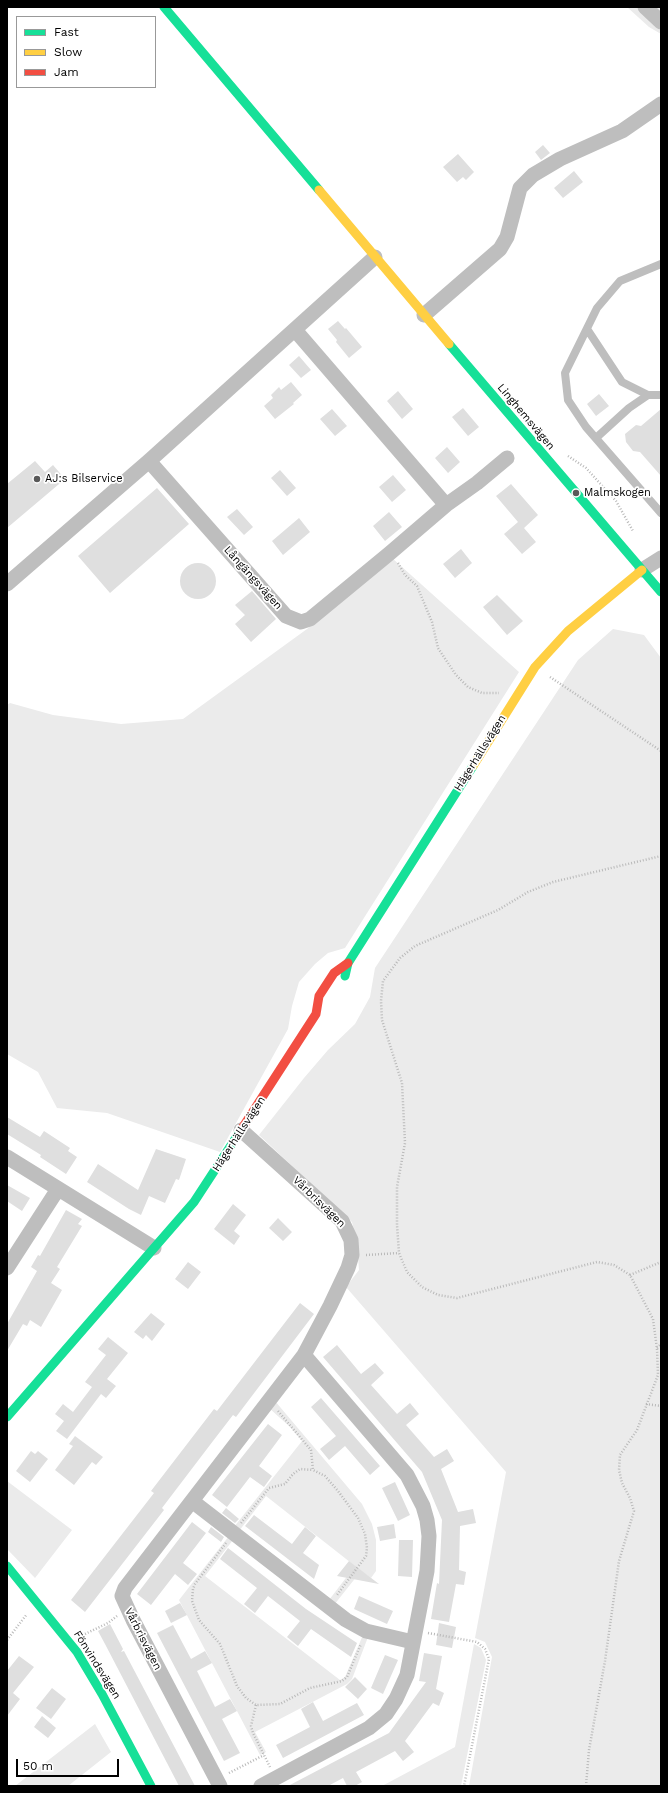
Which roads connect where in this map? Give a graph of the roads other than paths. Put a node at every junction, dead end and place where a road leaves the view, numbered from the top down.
1 (164, 7) edge
2 (644, 7) edge
3 (661, 22) edge
4 (661, 104) edge
5 (375, 257) junction
6 (661, 264) edge
7 (424, 315) junction
8 (587, 329) junction
9 (295, 330) junction
10 (661, 394) edge
11 (648, 395) junction
12 (596, 438) junction
13 (508, 458) dead end
14 (149, 462) junction
15 (446, 505) junction
16 (661, 513) edge
17 (661, 558) edge
18 (642, 570) junction
19 (7, 584) edge
20 (661, 592) edge
21 (348, 962) junction
22 (341, 987) dead end
23 (326, 1007) dead end
24 (316, 1014) junction
25 (241, 1130) junction
26 (7, 1157) edge
27 (58, 1190) junction
28 (154, 1248) junction
29 (7, 1268) edge
30 (304, 1355) junction
31 (7, 1417) edge
32 (192, 1500) junction
33 (7, 1566) edge
34 (414, 1636) junction
35 (219, 1783) edge
36 (151, 1786) edge
37 (261, 1786) edge

1 - 5 street, Linghemsvägen
2 - 3 street
4 - 7 street
5 - 7 street, Linghemsvägen
5 - 9 street
6 - 8 lane
7 - 18 street, Linghemsvägen
8 - 11 lane
8 - 12 lane
9 - 14 street
9 - 15 street
10 - 11 lane
11 - 12 lane
12 - 16 lane
13 - 15 street, Långängsvägen
14 - 15 street, Långängsvägen
14 - 19 street
17 - 18 street
18 - 20 street, Linghemsvägen
18 - 21 street, Hägerhällsvägen
21 - 22 street, Hägerhällsvägen
21 - 24 street, Hägerhällsvägen
23 - 24 street, Hägerhällsvägen
24 - 25 street, Hägerhällsvägen
25 - 28 street, Hägerhällsvägen
25 - 30 street, Vårbrisvägen
26 - 27 street
27 - 28 street
27 - 29 street
28 - 31 street, Hägerhällsvägen
30 - 32 street, Vårbrisvägen
30 - 34 street
32 - 34 street
32 - 35 street, Vårbrisvägen
33 - 36 street, Fönvindsvägen
34 - 37 street

